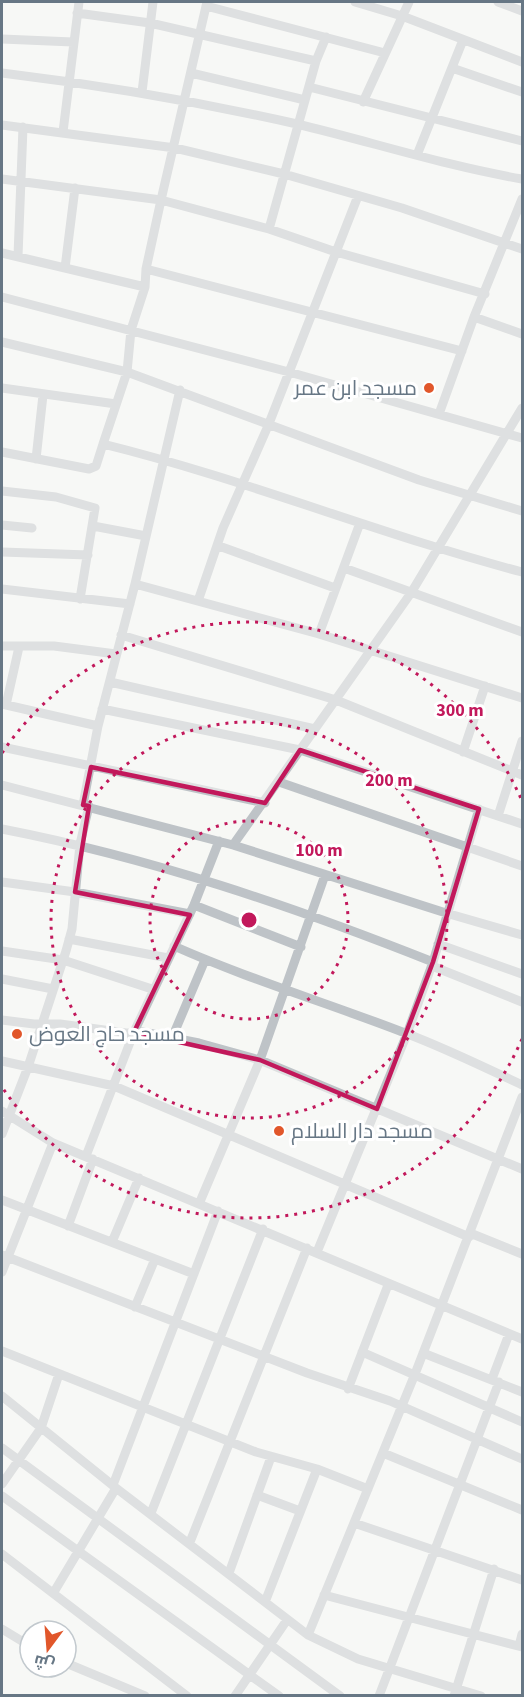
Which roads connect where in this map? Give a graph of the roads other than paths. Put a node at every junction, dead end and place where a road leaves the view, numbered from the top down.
1 (79, 2) edge
2 (153, 2) edge
3 (355, 2) edge
4 (409, 2) edge
5 (498, 2) edge
6 (206, 4) edge
7 (522, 11) edge
8 (77, 12) junction
9 (402, 16) junction
10 (150, 23) junction
11 (199, 33) junction
12 (326, 37) junction
13 (2, 39) edge
14 (464, 40) junction
15 (73, 42) junction
16 (385, 53) junction
17 (316, 60) junction
18 (522, 62) edge
19 (452, 68) junction
20 (191, 73) junction
21 (2, 74) edge
22 (68, 81) junction
23 (309, 87) junction
24 (142, 92) junction
25 (522, 92) edge
26 (186, 100) junction
27 (305, 100) junction
28 (363, 102) junction
29 (429, 119) junction
30 (2, 125) edge
31 (298, 125) junction
32 (23, 127) junction
33 (63, 132) junction
34 (522, 141) edge
35 (175, 148) junction
36 (417, 155) junction
37 (284, 174) junction
38 (2, 179) edge
39 (522, 179) edge
40 (21, 183) junction
41 (75, 188) junction
42 (358, 196) junction
43 (522, 199) edge
44 (161, 200) junction
45 (269, 229) junction
46 (505, 243) junction
47 (522, 249) edge
48 (336, 252) junction
49 (2, 253) edge
50 (18, 256) junction
51 (65, 268) junction
52 (146, 269) junction
53 (146, 287) junction
54 (484, 294) junction
55 (2, 297) edge
56 (313, 312) junction
57 (474, 317) junction
58 (131, 330) junction
59 (522, 334) edge
60 (3, 342) edge
61 (462, 351) junction
62 (2, 352) edge
63 (127, 372) junction
64 (289, 372) junction
65 (2, 388) edge
66 (180, 390) junction
67 (43, 395) junction
68 (116, 404) junction
69 (522, 408) edge
70 (439, 414) junction
71 (268, 426) junction
72 (505, 434) junction
73 (522, 438) edge
74 (103, 444) junction
75 (2, 452) edge
76 (36, 459) junction
77 (164, 459) junction
78 (244, 483) junction
79 (2, 491) edge
80 (470, 497) junction
81 (522, 511) edge
82 (360, 524) junction
83 (2, 525) edge
84 (93, 526) junction
85 (32, 528) dead end
86 (146, 536) junction
87 (219, 546) junction
88 (437, 550) junction
89 (2, 552) edge
90 (88, 555) junction
91 (344, 568) junction
92 (522, 572) edge
93 (135, 584) junction
94 (336, 588) junction
95 (2, 589) edge
96 (411, 593) junction
97 (80, 599) junction
98 (198, 601) junction
99 (130, 604) junction
100 (522, 632) edge
101 (319, 634) junction
102 (121, 635) junction
103 (2, 646) edge
104 (19, 647) junction
105 (370, 650) junction
106 (116, 654) junction
107 (110, 682) junction
108 (485, 686) junction
109 (522, 698) edge
110 (336, 700) junction
111 (4, 704) edge
112 (102, 710) junction
113 (98, 726) junction
114 (315, 729) junction
115 (522, 741) edge
116 (2, 747) edge
117 (300, 750) junction
118 (464, 752) junction
119 (90, 767) junction
120 (518, 774) edge
121 (279, 782) junction
122 (2, 785) edge
123 (265, 803) junction
124 (86, 806) junction
125 (479, 809) junction
126 (498, 816) junction
127 (522, 824) edge
128 (2, 829) edge
129 (219, 841) junction
130 (80, 844) junction
131 (233, 845) junction
132 (466, 847) junction
133 (522, 866) edge
134 (326, 875) junction
135 (204, 878) junction
136 (2, 882) edge
137 (75, 892) junction
138 (192, 910) junction
139 (446, 913) junction
140 (312, 915) junction
141 (522, 935) edge
142 (69, 939) junction
143 (438, 944) junction
144 (174, 946) junction
145 (302, 946) junction
146 (2, 951) edge
147 (168, 958) junction
148 (63, 960) junction
149 (205, 960) junction
150 (433, 964) junction
151 (522, 974) edge
152 (2, 979) edge
153 (286, 988) junction
154 (53, 989) junction
155 (152, 989) junction
156 (522, 1002) edge
157 (2, 1020) edge
158 (41, 1022) junction
159 (134, 1032) junction
160 (407, 1034) junction
161 (172, 1038) junction
162 (261, 1060) junction
163 (2, 1061) edge
164 (28, 1067) junction
165 (522, 1085) edge
166 (114, 1086) junction
167 (522, 1097) edge
168 (377, 1109) junction
169 (4, 1113) edge
170 (228, 1132) junction
171 (2, 1134) edge
172 (53, 1143) junction
173 (89, 1158) junction
174 (498, 1160) junction
175 (522, 1169) edge
176 (139, 1178) junction
177 (346, 1183) junction
178 (2, 1200) edge
179 (199, 1204) junction
180 (27, 1210) junction
181 (218, 1211) junction
182 (68, 1226) junction
183 (263, 1229) junction
184 (469, 1235) junction
185 (112, 1242) junction
186 (307, 1248) junction
187 (317, 1252) junction
188 (522, 1254) edge
189 (4, 1256) edge
190 (154, 1259) junction
191 (2, 1272) edge
192 (194, 1274) junction
193 (388, 1284) junction
194 (135, 1307) junction
195 (441, 1307) junction
196 (175, 1322) junction
197 (509, 1334) junction
198 (220, 1339) junction
199 (522, 1339) edge
200 (2, 1351) edge
201 (363, 1352) junction
202 (423, 1353) junction
203 (262, 1356) junction
204 (59, 1374) junction
205 (415, 1374) junction
206 (496, 1381) junction
207 (348, 1389) junction
208 (522, 1392) edge
209 (2, 1396) edge
210 (143, 1406) junction
211 (402, 1406) junction
212 (490, 1407) junction
213 (522, 1422) edge
214 (186, 1424) junction
215 (41, 1428) junction
216 (478, 1440) junction
217 (229, 1442) junction
218 (2, 1448) edge
219 (383, 1453) junction
220 (271, 1457) junction
221 (522, 1459) edge
222 (18, 1460) junction
223 (317, 1469) junction
224 (2, 1484) edge
225 (461, 1484) junction
226 (114, 1487) junction
227 (368, 1489) junction
228 (257, 1495) junction
229 (2, 1496) edge
230 (522, 1510) edge
231 (300, 1511) junction
232 (151, 1513) junction
233 (99, 1521) junction
234 (354, 1523) junction
235 (190, 1542) junction
236 (434, 1549) junction
237 (78, 1552) junction
238 (2, 1554) edge
239 (494, 1569) junction
240 (229, 1573) junction
241 (522, 1580) edge
242 (54, 1592) junction
243 (324, 1595) junction
244 (265, 1602) junction
245 (409, 1617) junction
246 (287, 1620) junction
247 (2, 1629) edge
248 (472, 1634) junction
249 (522, 1634) edge
250 (308, 1635) junction
251 (18, 1639) edge
252 (270, 1645) junction
253 (521, 1647) edge
254 (78, 1668) edge
255 (389, 1669) junction
256 (250, 1674) junction
257 (455, 1692) edge
258 (145, 1695) edge
259 (187, 1695) edge
260 (235, 1695) edge
261 (279, 1695) edge
262 (340, 1695) edge
263 (379, 1695) edge
264 (481, 1695) edge

1 - 8 street
2 - 10 street
3 - 9 street
4 - 9 street
5 - 7 street
6 - 11 street
6 - 12 street
8 - 10 street
8 - 15 street
9 - 14 street
9 - 16 street
10 - 11 street
10 - 24 street
11 - 17 street
11 - 20 street
12 - 16 street
12 - 17 street
13 - 15 street
14 - 18 street
14 - 19 street
15 - 22 street
16 - 28 street
17 - 23 street
19 - 25 street
19 - 29 street
20 - 26 street
20 - 27 street
21 - 22 street
22 - 24 street
22 - 33 street
23 - 27 street
23 - 28 street
24 - 26 street
26 - 31 street
26 - 35 street
27 - 31 street
28 - 29 street
29 - 34 street
29 - 36 street
30 - 32 street
31 - 36 street
31 - 37 street
32 - 33 street
32 - 40 street
33 - 35 street
35 - 37 street
35 - 44 street
36 - 39 street
37 - 42 street
37 - 45 street
38 - 40 street
40 - 41 street
40 - 50 street
41 - 44 street
41 - 51 street
42 - 46 street
42 - 48 street
43 - 46 street
44 - 45 street
44 - 52 street
45 - 48 street
46 - 47 street
46 - 54 street
48 - 54 street
48 - 56 street
49 - 50 street
50 - 51 street
51 - 53 street
52 - 53 street
52 - 56 street
53 - 58 street
54 - 57 street
55 - 58 street
56 - 61 street
56 - 64 street
57 - 59 street
57 - 61 street
58 - 63 street
58 - 64 street
60 - 62 street
60 - 63 street
61 - 70 street
63 - 66 street
63 - 68 street
64 - 70 street
64 - 71 street
65 - 67 street
66 - 71 street
66 - 77 street
67 - 68 street
67 - 76 street
68 - 74 street
69 - 72 street
70 - 72 street
71 - 78 street
71 - 80 street
72 - 73 street
72 - 80 street
74 - 76 street
74 - 77 street
75 - 76 street
77 - 78 street
77 - 86 street
78 - 82 street
78 - 87 street
79 - 84 street
80 - 81 street
80 - 88 street
82 - 88 street
82 - 91 street
83 - 85 street
84 - 86 street
84 - 90 street
86 - 93 street
87 - 94 street
87 - 98 street
88 - 92 street
88 - 96 street
89 - 90 street
90 - 97 street
91 - 94 street
91 - 96 street
93 - 98 street
93 - 99 street
94 - 101 street
95 - 97 street
96 - 100 street
96 - 105 street
97 - 99 street
98 - 101 street
99 - 102 street
101 - 105 street
102 - 106 street
102 - 110 street
103 - 104 street
104 - 106 street
104 - 111 street
105 - 108 street
105 - 110 street
106 - 107 street
107 - 112 street
107 - 114 street
108 - 109 street
108 - 118 street
110 - 114 street
110 - 118 street
111 - 113 street
112 - 113 street
112 - 117 street
113 - 119 street
114 - 117 street
115 - 120 street
116 - 119 street
117 - 121 street
117 - 125 street
118 - 120 street
119 - 123 street
119 - 124 street
120 - 126 street
121 - 123 street
121 - 132 street
122 - 124 street
123 - 131 street
124 - 129 street
124 - 130 street
125 - 126 street
125 - 132 street
126 - 127 street
128 - 130 street
129 - 131 street
129 - 135 street
130 - 135 street
130 - 137 street
131 - 134 street
132 - 133 street
132 - 139 street
134 - 139 street
134 - 140 street
135 - 138 street
135 - 140 street
136 - 137 street
137 - 138 street
137 - 142 street
138 - 144 street
138 - 145 street
139 - 141 street
139 - 143 street
140 - 145 street
140 - 150 street
142 - 147 street
142 - 148 street
143 - 150 street
143 - 151 street
144 - 147 street
144 - 149 street
145 - 153 street
146 - 148 street
147 - 155 street
148 - 154 street
148 - 155 street
149 - 153 street
149 - 161 street
150 - 156 street
150 - 160 street
152 - 154 street
153 - 160 street
153 - 162 street
154 - 158 street
155 - 159 street
157 - 158 street
158 - 159 street
158 - 164 street
159 - 161 street
159 - 166 street
160 - 165 street
160 - 168 street
161 - 162 street
162 - 168 street
162 - 170 street
163 - 164 street
164 - 166 street
164 - 169 street
166 - 170 street
166 - 173 street
167 - 174 street
168 - 174 street
168 - 177 street
169 - 171 street
169 - 172 street
170 - 177 street
170 - 179 street
172 - 173 street
172 - 180 street
173 - 176 street
173 - 182 street
174 - 175 street
174 - 184 street
176 - 179 street
176 - 185 street
177 - 184 street
177 - 187 street
178 - 180 street
179 - 181 street
180 - 182 street
180 - 189 street
181 - 183 street
181 - 192 street
182 - 185 street
183 - 186 street
183 - 198 street
184 - 188 street
184 - 195 street
185 - 190 street
186 - 187 street
186 - 203 street
187 - 193 street
189 - 191 street
189 - 194 street
190 - 192 street
190 - 194 street
192 - 196 street
193 - 195 street
193 - 201 street
194 - 196 street
195 - 197 street
195 - 202 street
196 - 198 street
196 - 210 street
197 - 199 street
197 - 206 street
198 - 203 street
198 - 214 street
200 - 204 street
201 - 205 street
201 - 207 street
202 - 205 street
202 - 206 street
203 - 207 street
203 - 217 street
204 - 210 street
204 - 215 street
205 - 211 street
205 - 212 street
206 - 208 street
206 - 212 street
207 - 211 street
209 - 215 street
210 - 214 street
210 - 226 street
211 - 216 street
211 - 219 street
212 - 213 street
212 - 216 street
214 - 217 street
214 - 232 street
215 - 222 street
215 - 226 street
216 - 221 street
216 - 225 street
217 - 220 street
217 - 235 street
218 - 222 street
219 - 225 street
219 - 227 street
220 - 223 street
220 - 228 street
222 - 224 street
222 - 233 street
223 - 227 street
223 - 231 street
225 - 230 street
225 - 236 street
226 - 232 street
226 - 233 street
227 - 234 street
228 - 231 street
228 - 240 street
229 - 237 street
231 - 244 street
232 - 235 street
233 - 237 street
233 - 252 street
234 - 236 street
234 - 243 street
235 - 240 street
236 - 239 street
236 - 245 street
237 - 242 street
237 - 256 street
238 - 242 street
239 - 241 street
239 - 248 street
240 - 244 street
242 - 259 street
243 - 245 street
243 - 250 street
244 - 246 street
245 - 248 street
245 - 255 street
246 - 250 street
246 - 252 street
247 - 251 street
248 - 253 street
248 - 257 street
249 - 253 street
250 - 255 street
252 - 256 street
252 - 262 street
254 - 258 street
255 - 257 street
255 - 263 street
256 - 260 street
256 - 261 street
257 - 264 street

